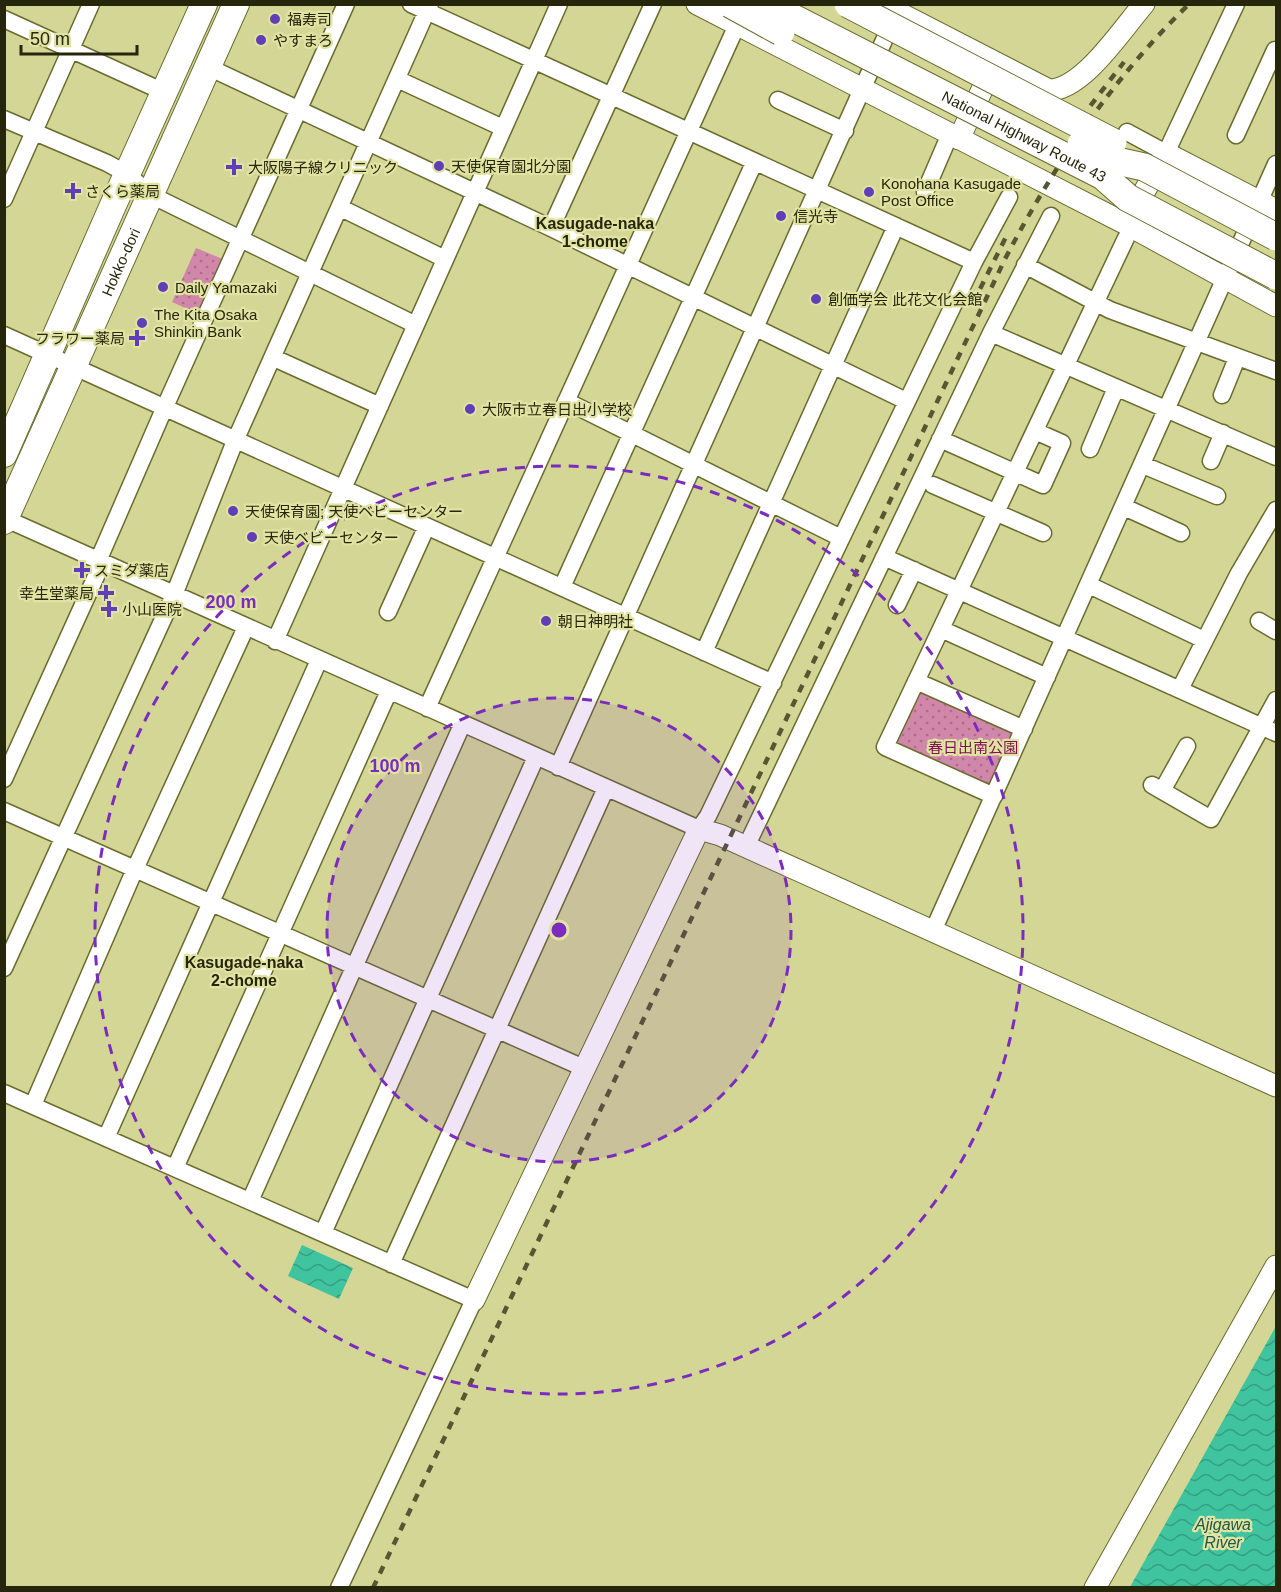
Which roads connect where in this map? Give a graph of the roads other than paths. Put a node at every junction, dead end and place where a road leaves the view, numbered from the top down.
1 (91, 4) edge
2 (204, 4) edge
3 (236, 4) edge
4 (346, 4) edge
5 (559, 4) edge
6 (653, 4) edge
7 (697, 4) edge
8 (766, 4) edge
9 (804, 4) edge
10 (848, 4) edge
11 (1144, 4) edge
12 (1236, 4) edge
13 (423, 7) edge
14 (893, 7) edge
15 (733, 15) edge
16 (4, 19) edge
17 (71, 50) junction
18 (1275, 50) edge
19 (533, 61) junction
20 (994, 63) junction
21 (208, 67) junction
22 (397, 79) junction
23 (1261, 82) junction
24 (1276, 89) edge
25 (864, 90) junction
26 (164, 92) junction
27 (612, 96) junction
28 (778, 100) dead end
29 (299, 109) junction
30 (4, 118) edge
31 (503, 128) junction
32 (688, 131) junction
33 (34, 132) junction
34 (845, 132) junction
35 (1127, 132) dead end
36 (1236, 135) dead end
37 (955, 137) junction
38 (368, 142) junction
39 (1155, 160) junction
40 (754, 163) junction
41 (1276, 164) edge
42 (127, 174) junction
43 (475, 192) junction
44 (818, 192) junction
45 (925, 192) dead end
46 (151, 195) junction
47 (1010, 196) dead end
48 (4, 199) edge
49 (1268, 206) edge
50 (341, 208) junction
51 (1050, 216) dead end
52 (1127, 220) junction
53 (896, 226) junction
54 (551, 228) junction
55 (1276, 237) edge
56 (240, 239) junction
57 (445, 259) junction
58 (974, 262) junction
59 (1025, 265) junction
60 (626, 266) junction
61 (311, 274) junction
62 (1276, 276) edge
63 (1226, 279) junction
64 (693, 298) junction
65 (1095, 302) junction
66 (1276, 306) edge
67 (416, 325) junction
68 (755, 329) junction
69 (990, 333) junction
70 (4, 335) edge
71 (1197, 344) junction
72 (48, 356) junction
73 (274, 358) junction
74 (1237, 358) junction
75 (832, 365) junction
76 (1066, 365) junction
77 (72, 366) junction
78 (1276, 371) edge
79 (1116, 388) junction
80 (1222, 395) dead end
81 (566, 401) junction
82 (906, 401) junction
83 (380, 406) junction
84 (164, 409) junction
85 (1168, 410) junction
86 (1035, 431) junction
87 (1223, 433) junction
88 (632, 434) junction
89 (940, 439) junction
90 (235, 441) junction
91 (1090, 449) dead end
92 (4, 454) edge
93 (1276, 457) edge
94 (1211, 461) dead end
95 (695, 463) junction
96 (1143, 465) junction
97 (1015, 473) junction
98 (933, 485) dead end
99 (344, 489) junction
100 (1217, 496) dead end
101 (770, 501) junction
102 (1124, 507) junction
103 (1276, 510) edge
104 (996, 513) junction
105 (5, 519) edge
106 (426, 528) junction
107 (1043, 533) dead end
108 (1181, 533) dead end
109 (841, 538) junction
110 (495, 557) junction
111 (884, 557) junction
112 (98, 561) junction
113 (914, 570) junction
114 (1089, 585) junction
115 (562, 587) junction
116 (959, 590) junction
117 (174, 595) junction
118 (897, 605) dead end
119 (388, 612) dead end
120 (627, 616) junction
121 (1259, 621) dead end
122 (246, 627) junction
123 (941, 629) junction
124 (1276, 631) edge
125 (1065, 637) junction
126 (1204, 640) junction
127 (275, 641) junction
128 (704, 652) junction
129 (319, 660) junction
130 (1047, 677) junction
131 (916, 681) junction
132 (773, 683) junction
133 (1180, 689) junction
134 (389, 691) junction
135 (1276, 700) edge
136 (427, 708) junction
137 (462, 725) junction
138 (1024, 729) junction
139 (1269, 730) edge
140 (1187, 746) dead end
141 (536, 758) junction
142 (558, 767) junction
143 (4, 779) edge
144 (606, 788) junction
145 (994, 796) junction
146 (4, 811) edge
147 (699, 829) junction
148 (64, 837) junction
149 (746, 847) junction
150 (135, 869) junction
151 (212, 902) junction
152 (933, 931) junction
153 (280, 933) junction
154 (355, 964) junction
155 (4, 968) edge
156 (428, 998) junction
157 (498, 1028) junction
158 (586, 1069) junction
159 (1276, 1086) edge
160 (4, 1093) edge
161 (33, 1105) junction
162 (106, 1138) junction
163 (175, 1168) junction
164 (250, 1201) junction
165 (323, 1233) junction
166 (392, 1264) junction
167 (1276, 1266) edge
168 (474, 1300) junction
169 (339, 1587) edge
170 (1095, 1587) edge

1 - 17 street
2 - 26 main road, Hokko-dori
3 - 21 main road, Hokko-dori
4 - 29 street
5 - 19 street
6 - 27 street
7 - 15 street
8 - 52 highway, National Highway Route 43, bridge
9 - 39 highway, National Highway Route 43, bridge
10 - 39 highway, bridge
11 - 20 street
12 - 39 street
13 - 19 street
13 - 22 street
14 - 20 street
14 - 25 street
15 - 25 street
15 - 32 street
15 - 52 highway, bridge
16 - 17 street
17 - 26 street
17 - 33 street
18 - 23 street
19 - 27 street
19 - 31 street
20 - 37 street
21 - 29 street
21 - 46 main road, Hokko-dori
22 - 31 street
22 - 38 street
23 - 24 street
23 - 36 street
25 - 34 street
25 - 37 street
26 - 42 main road, Hokko-dori
27 - 32 street
27 - 54 street
28 - 34 street
29 - 38 street
29 - 56 street
30 - 33 street
31 - 43 street
32 - 40 street
32 - 60 street
33 - 42 street
33 - 48 street
34 - 44 street
35 - 39 street
37 - 45 street
37 - 52 street
38 - 43 street
38 - 50 street
39 - 49 street
39 - 52 street
39 - 55 highway, National Highway Route 43, bridge
40 - 44 street
40 - 64 street
41 - 49 street
42 - 46 street
42 - 72 main road, Hokko-dori
43 - 54 street
43 - 57 street
44 - 53 street
44 - 68 street
46 - 56 street
46 - 77 main road, Hokko-dori
47 - 58 street
49 - 63 street
50 - 57 street
50 - 61 street
51 - 59 street
52 - 62 highway, National Highway Route 43, bridge
52 - 63 street
52 - 65 street
53 - 58 street
53 - 75 street
54 - 60 street
56 - 61 street
56 - 84 street
57 - 67 street
58 - 82 street
59 - 65 street
59 - 69 street
60 - 64 street
60 - 81 street
61 - 67 street
61 - 73 street
63 - 66 street
63 - 71 street
64 - 68 street
64 - 88 street
65 - 71 street
65 - 76 street
67 - 83 street
68 - 75 street
68 - 95 street
69 - 76 street
69 - 89 street
70 - 72 street
71 - 74 street
71 - 85 street
72 - 77 street
72 - 92 main road, Hokko-dori
73 - 83 street
73 - 90 street
74 - 78 street
74 - 80 street
75 - 82 street
75 - 101 street
76 - 79 street
76 - 86 street
77 - 84 street
77 - 105 main road, Hokko-dori
79 - 85 street
79 - 91 street
81 - 88 street
81 - 110 street
82 - 109 street
83 - 99 street
84 - 90 street
84 - 112 street
85 - 87 street
85 - 96 street
86 - 97 street
86 - 97 street
87 - 93 street
87 - 94 street
88 - 95 street
88 - 115 street
89 - 97 street
89 - 111 street
90 - 99 street
90 - 117 street
95 - 101 street
95 - 120 street
96 - 100 street
96 - 102 street
97 - 104 street
98 - 104 street
99 - 106 street
99 - 127 street
101 - 109 street
101 - 128 street
102 - 108 street
102 - 114 street
103 - 126 street
104 - 107 street
104 - 116 street
105 - 112 street
106 - 110 street
106 - 119 street
109 - 132 street
110 - 115 street
110 - 136 street
111 - 113 street
111 - 149 street
112 - 117 street
112 - 143 street
113 - 116 street
113 - 118 street
114 - 125 street
114 - 126 street
115 - 120 street
116 - 123 street
116 - 125 street
117 - 122 street
117 - 148 street
120 - 128 street
120 - 142 street
121 - 124 street
122 - 127 street
122 - 150 street
123 - 130 street
123 - 131 street
125 - 130 street
125 - 133 street
126 - 133 street
127 - 129 street
128 - 132 street
129 - 134 street
129 - 151 street
130 - 138 street
131 - 138 street
131 - 145 street
132 - 147 street
133 - 139 street
134 - 136 street
134 - 153 street
135 - 139 street
136 - 137 street
137 - 141 street
137 - 154 street
138 - 145 street
139 - 140 street
141 - 142 street
141 - 156 street
142 - 144 street
144 - 147 street
144 - 157 street
145 - 152 street
146 - 148 street
147 - 149 street
147 - 158 street
148 - 150 street
148 - 155 street
149 - 152 street
150 - 151 street
150 - 161 street
151 - 153 street
151 - 162 street
152 - 159 street
153 - 154 street
153 - 163 street
154 - 156 street
154 - 164 street
156 - 157 street
156 - 165 street
157 - 158 street
157 - 166 street
158 - 168 street
160 - 161 street
161 - 162 street
162 - 163 street
163 - 164 street
164 - 165 street
165 - 166 street
166 - 168 street
167 - 170 street
168 - 169 street

